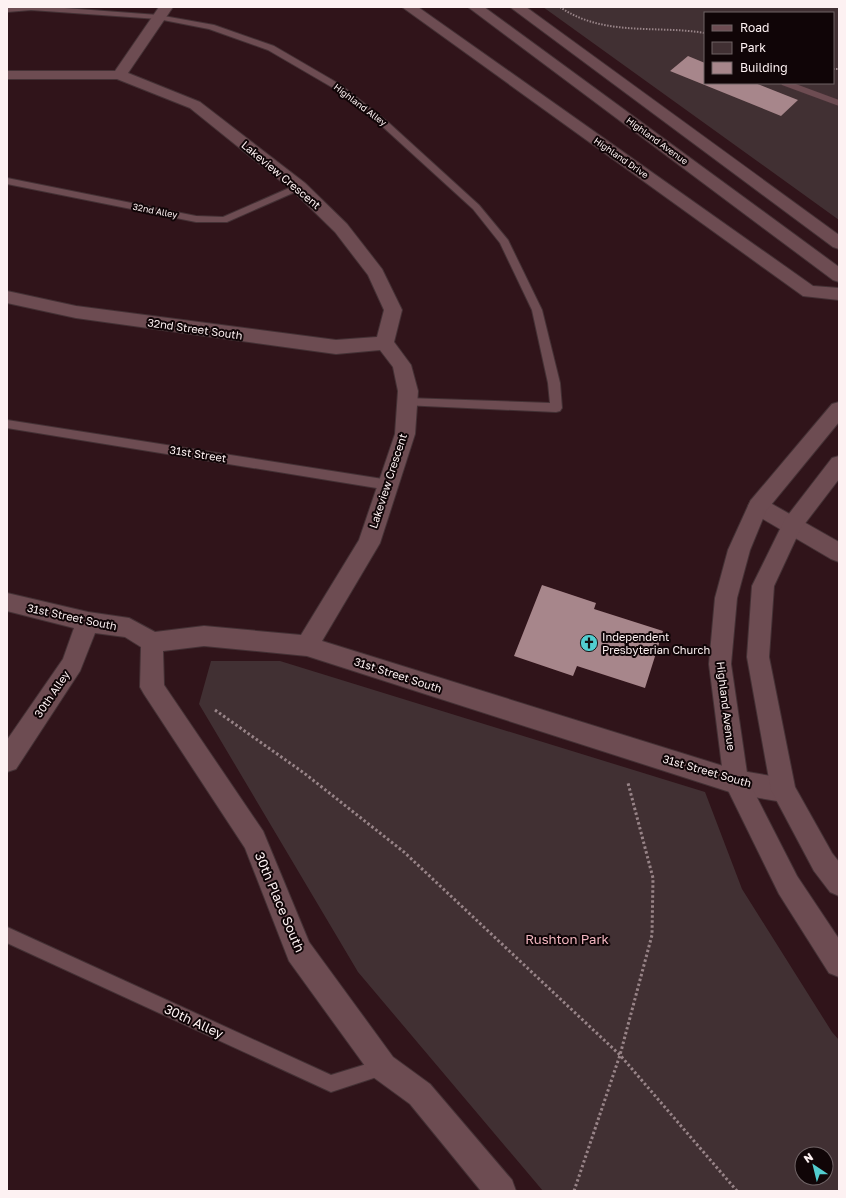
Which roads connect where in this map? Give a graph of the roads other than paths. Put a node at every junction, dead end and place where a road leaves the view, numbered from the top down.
1 (409, 7) edge
2 (475, 7) edge
3 (517, 7) edge
4 (7, 10) edge
5 (162, 12) edge
6 (7, 75) edge
7 (119, 75) junction
8 (788, 84) edge
9 (839, 103) edge
10 (7, 181) edge
11 (299, 187) junction
12 (839, 243) edge
13 (839, 276) edge
14 (839, 294) edge
15 (7, 298) edge
16 (385, 343) junction
17 (407, 402) junction
18 (839, 409) edge
19 (7, 424) edge
20 (839, 464) edge
21 (389, 485) junction
22 (758, 506) junction
23 (792, 525) junction
24 (839, 553) edge
25 (7, 602) edge
26 (88, 622) junction
27 (152, 642) junction
28 (307, 646) junction
29 (7, 761) edge
30 (736, 782) junction
31 (784, 790) junction
32 (839, 884) edge
33 (7, 936) edge
34 (839, 963) edge
35 (383, 1067) junction
36 (501, 1191) edge

1 - 14 street, Highland Drive
2 - 13 street, Highland Avenue
3 - 12 street
4 - 5 lane, Highland Alley
5 - 7 street
5 - 17 lane, Highland Alley
6 - 7 street, Lakeview Crescent
7 - 11 street, Lakeview Crescent
8 - 9 lane
10 - 11 lane, 32nd Alley
11 - 16 street, Lakeview Crescent
15 - 16 street, 32nd Street South
16 - 17 street, Lakeview Crescent
17 - 21 street, Lakeview Crescent
18 - 22 street, Highland Avenue
19 - 21 lane, 31st Street
20 - 23 street
21 - 28 street, Lakeview Crescent
22 - 23 street
22 - 30 street, Highland Avenue
23 - 24 street
23 - 31 street
25 - 26 street, 31st Street South
26 - 27 street, 31st Street South
26 - 29 street, 30th Alley
27 - 28 street, 31st Street South
27 - 35 street, 30th Place South
28 - 30 street, 31st Street South
30 - 31 street, 31st Street South
30 - 34 street, Highland Avenue
31 - 32 street
33 - 35 lane, 30th Alley
35 - 36 street, 30th Place South

